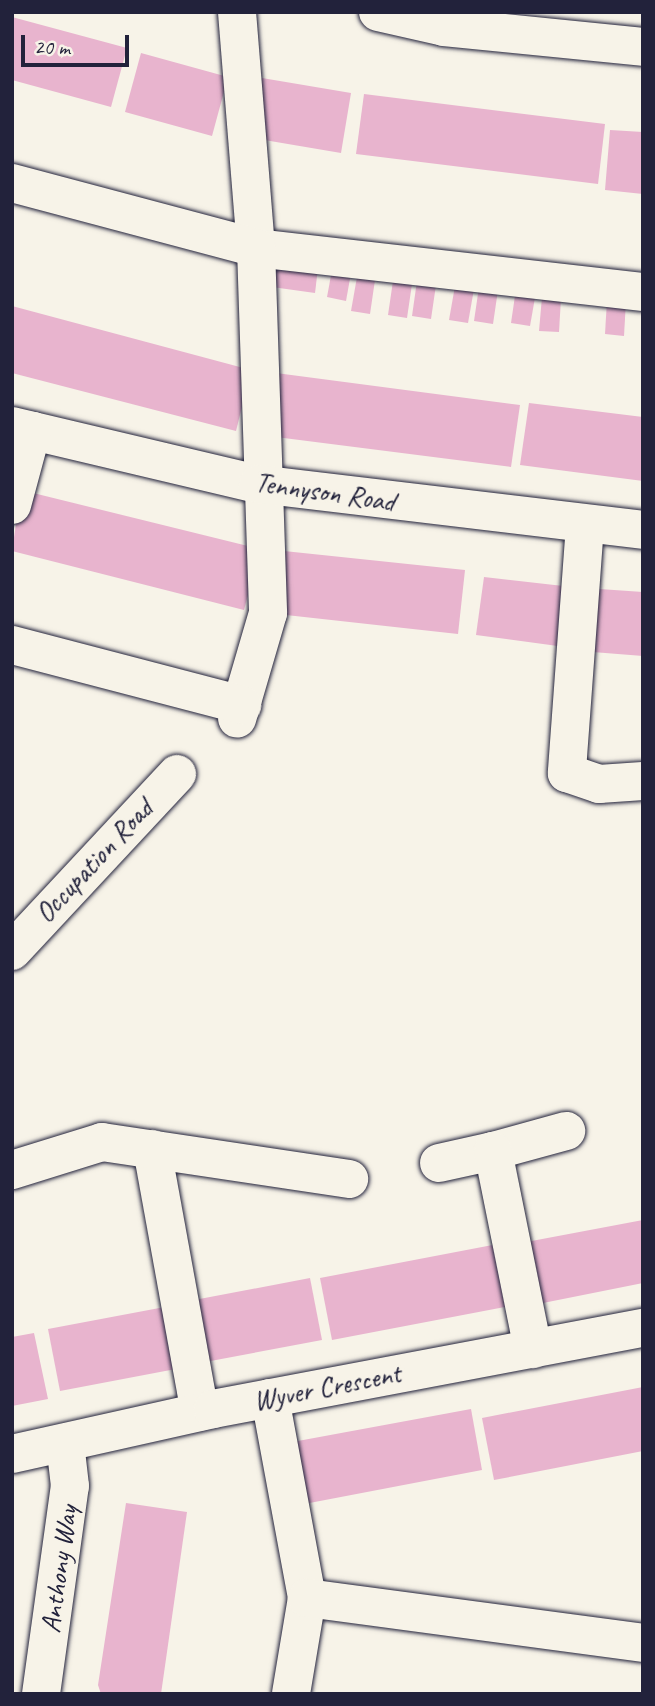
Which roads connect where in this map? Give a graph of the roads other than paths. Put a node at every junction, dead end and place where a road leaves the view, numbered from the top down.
1 (237, 12) edge
2 (378, 12) edge
3 (643, 47) edge
4 (12, 183) edge
5 (256, 248) junction
6 (643, 292) edge
7 (22, 428) edge
8 (263, 484) junction
9 (12, 505) edge
10 (585, 525) junction
11 (643, 530) edge
12 (12, 645) edge
13 (177, 774) dead end
14 (643, 781) edge
15 (12, 951) edge
16 (566, 1131) dead end
17 (152, 1149) junction
18 (493, 1151) junction
19 (439, 1163) dead end
20 (12, 1171) edge
21 (349, 1179) dead end
22 (643, 1328) edge
23 (533, 1349) junction
24 (270, 1398) junction
25 (200, 1412) junction
26 (65, 1443) junction
27 (12, 1454) edge
28 (307, 1598) junction
29 (643, 1643) edge
30 (41, 1694) edge
31 (291, 1694) edge

1 - 5 street
2 - 3 street
4 - 5 street
5 - 6 street
5 - 8 street
7 - 8 street, Tennyson Road
7 - 9 street
8 - 10 street, Tennyson Road
8 - 12 street
10 - 11 street, Tennyson Road
10 - 14 street
13 - 15 street, Occupation Road
16 - 18 street
17 - 20 street
17 - 21 street
17 - 25 street
18 - 19 street
18 - 23 street
22 - 23 street, Wyver Crescent
23 - 24 street, Wyver Crescent
24 - 25 street, Wyver Crescent
24 - 28 street
25 - 26 street, Wyver Crescent
26 - 27 street, Wyver Crescent
26 - 30 street, Anthony Way
28 - 29 street
28 - 31 street

